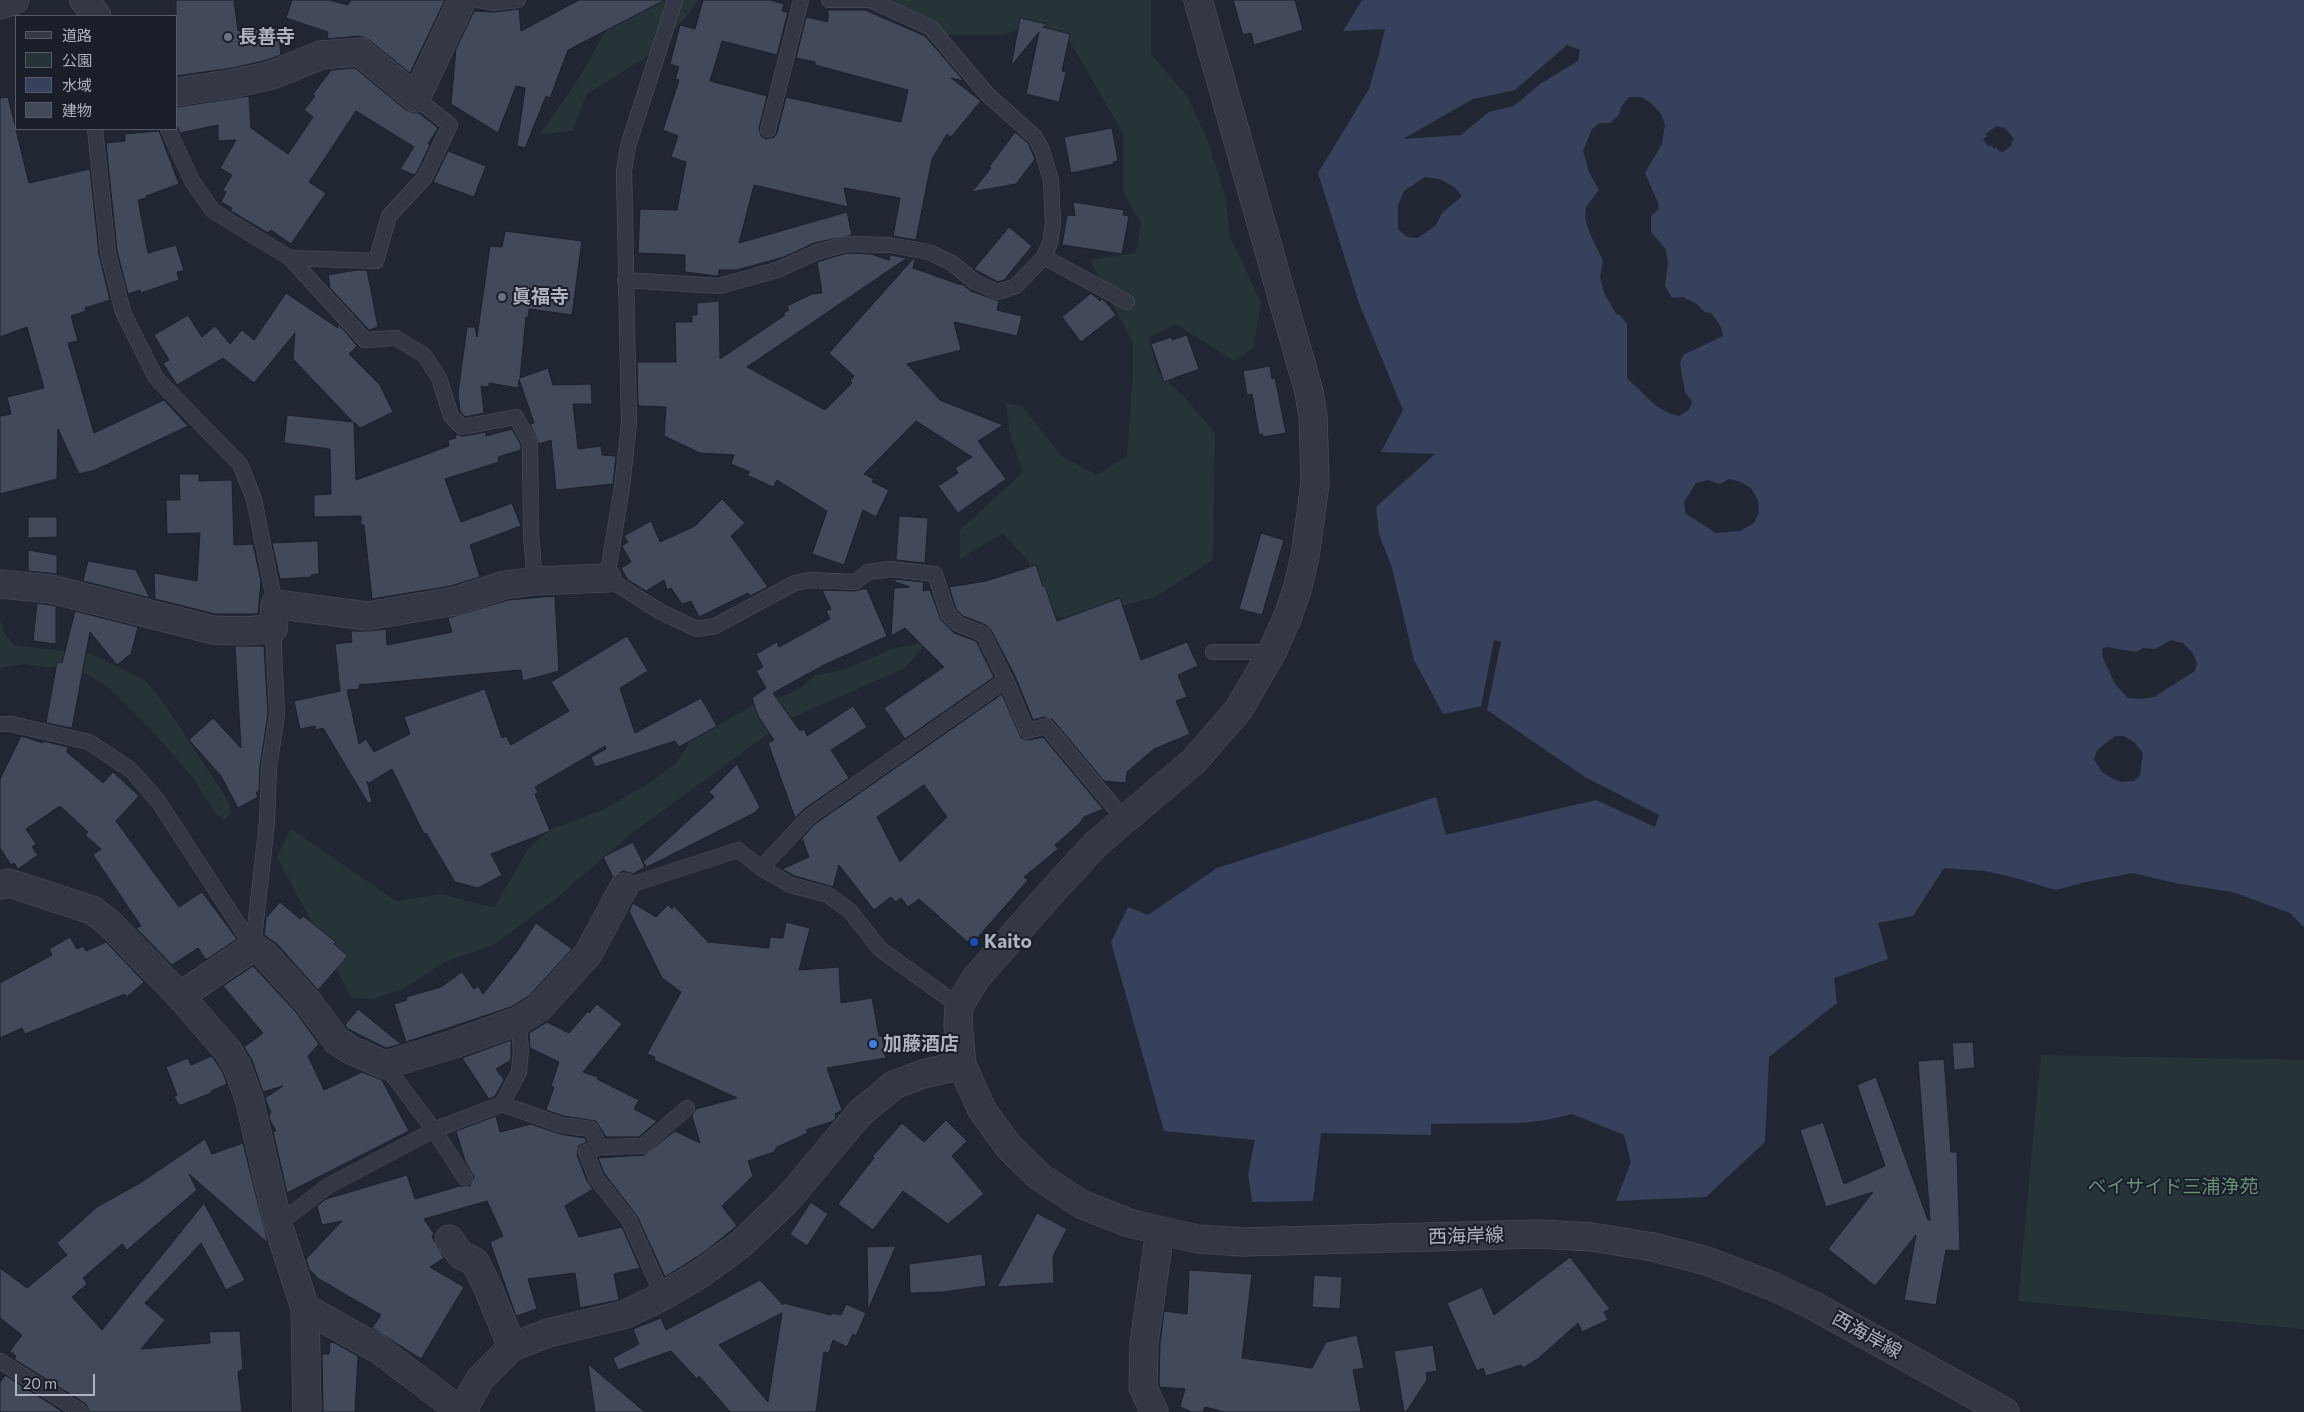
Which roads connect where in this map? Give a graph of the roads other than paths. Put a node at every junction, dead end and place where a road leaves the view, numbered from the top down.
1 (15, 0) edge
2 (462, 0) edge
3 (479, 0) edge
4 (518, 0) edge
5 (675, 0) edge
6 (800, 0) edge
7 (829, 0) edge
8 (1198, 0) edge
9 (0, 5) edge
10 (178, 92) edge
11 (416, 98) junction
12 (95, 130) edge
13 (168, 130) edge
14 (768, 130) dead end
15 (290, 258) junction
16 (1044, 258) junction
17 (625, 280) junction
18 (1126, 302) dead end
19 (607, 578) junction
20 (535, 581) junction
21 (0, 584) edge
22 (274, 616) junction
23 (1213, 652) dead end
24 (1272, 652) junction
25 (1006, 680) junction
26 (0, 724) edge
27 (1124, 820) junction
28 (761, 868) junction
29 (3, 879) edge
30 (624, 887) joint
31 (253, 947) junction
32 (180, 996) junction
33 (959, 1006) junction
34 (518, 1021) junction
35 (385, 1065) junction
36 (962, 1065) junction
37 (502, 1104) junction
38 (687, 1108) dead end
39 (434, 1130) junction
40 (600, 1147) junction
41 (465, 1178) dead end
42 (278, 1224) junction
43 (1160, 1231) junction
44 (449, 1239) dead end
45 (663, 1296) junction
46 (305, 1308) junction
47 (512, 1347) junction
48 (0, 1361) edge
49 (81, 1412) edge
50 (307, 1412) edge
51 (463, 1412) edge
52 (1154, 1412) edge
53 (2005, 1412) edge

1 - 9 street
2 - 11 street
3 - 4 lane
5 - 17 lane
6 - 14 lane
7 - 16 lane
8 - 24 street
10 - 11 street
11 - 15 lane
12 - 22 lane
13 - 15 lane
15 - 20 lane
16 - 17 lane
16 - 18 lane
17 - 19 lane
19 - 20 street
19 - 25 lane
20 - 22 street
21 - 22 street
22 - 31 lane
23 - 24 lane
24 - 27 street
25 - 27 lane
25 - 28 lane
26 - 31 lane
27 - 33 street
28 - 30 lane
28 - 33 lane
29 - 32 street
30 - 34 street
31 - 32 street
31 - 35 street
32 - 42 street
33 - 36 street, 西海岸線
34 - 35 street
34 - 37 lane
35 - 39 lane
36 - 43 street, 西海岸線
36 - 45 street
37 - 39 lane
37 - 40 lane
38 - 40 lane
39 - 41 lane
39 - 42 lane
40 - 45 lane
42 - 46 street
43 - 52 street
43 - 53 street, 西海岸線
44 - 47 street
45 - 47 street
46 - 50 street
46 - 51 street
47 - 51 street
48 - 49 lane

